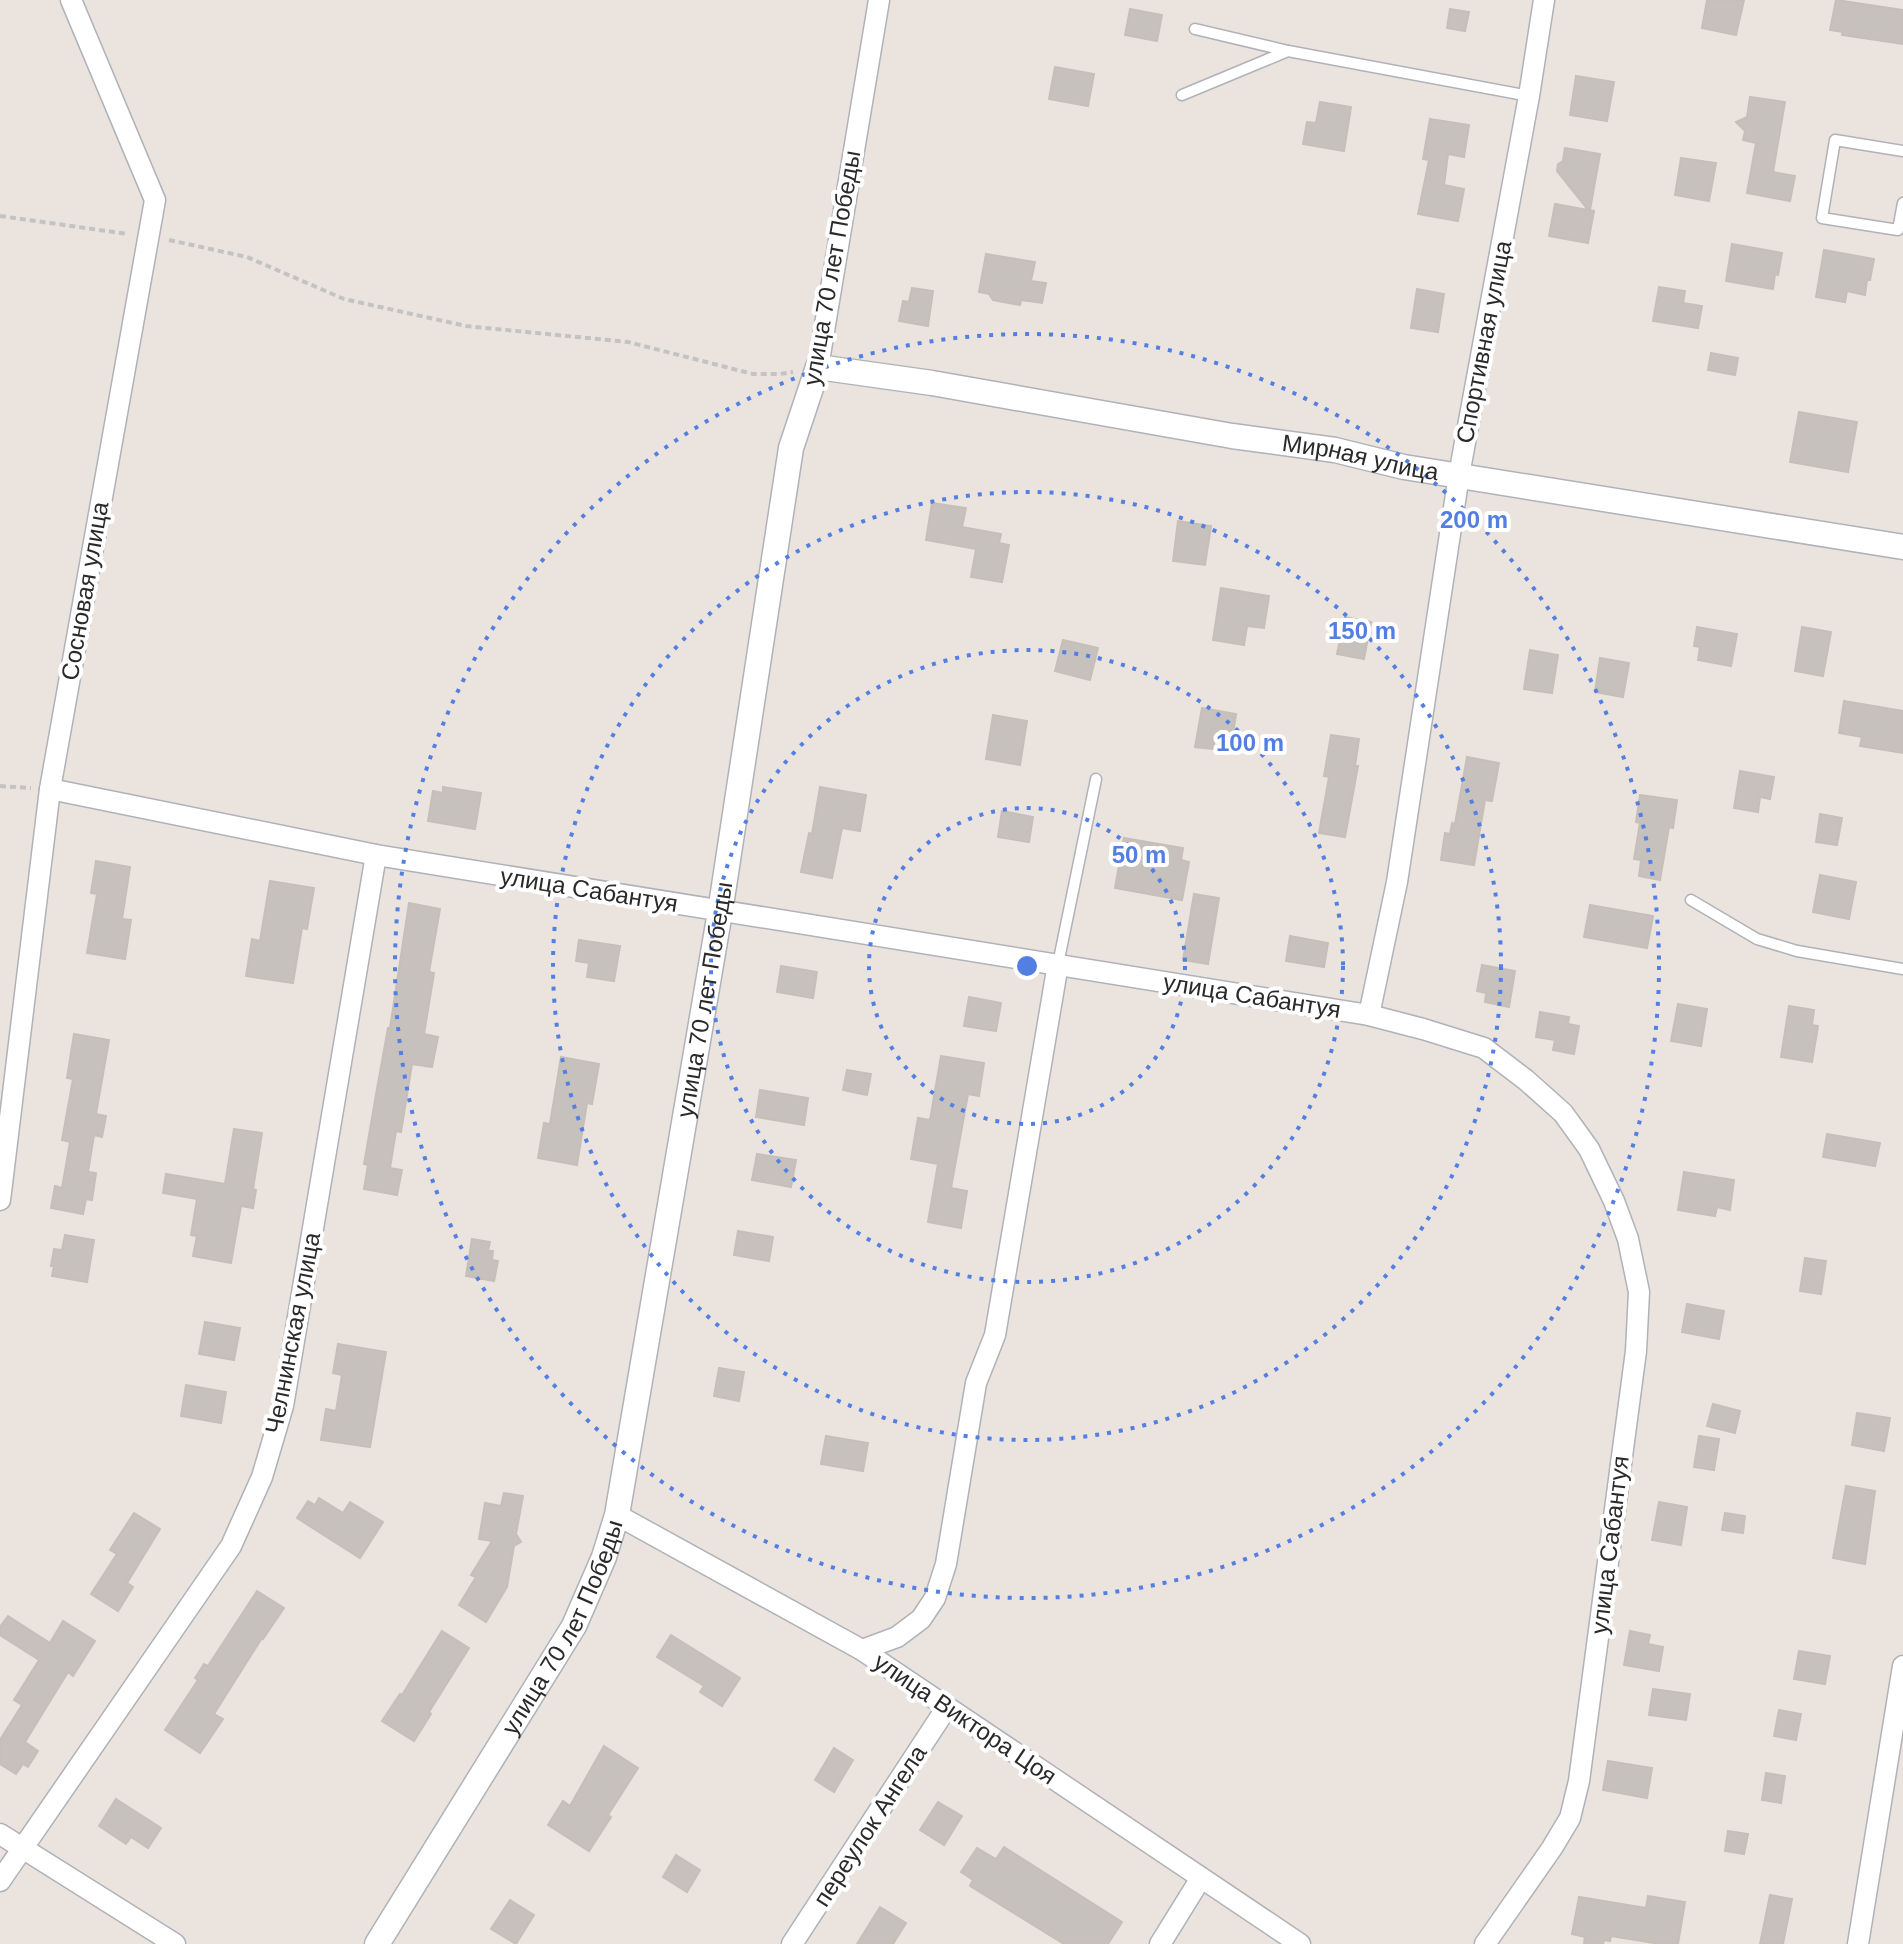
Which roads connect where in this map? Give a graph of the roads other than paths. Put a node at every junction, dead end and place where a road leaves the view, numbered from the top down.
1 (71, 0) edge
2 (879, 0) edge
3 (1544, 0) edge
4 (1195, 29) dead end
5 (1288, 51) junction
6 (1182, 95) dead end
7 (1529, 96) junction
8 (1903, 151) edge
9 (1903, 203) edge
10 (818, 367) junction
11 (1459, 475) junction
12 (1903, 547) edge
13 (1096, 779) dead end
14 (50, 789) junction
15 (376, 855) junction
16 (1691, 900) dead end
17 (720, 912) junction
18 (1058, 964) junction
19 (1903, 969) edge
20 (1369, 1015) junction
21 (0, 1200) edge
22 (617, 1515) junction
23 (862, 1650) junction
24 (1903, 1666) edge
25 (947, 1707) junction
26 (0, 1834) edge
27 (22, 1847) junction
28 (1201, 1878) junction
29 (0, 1881) edge
30 (175, 1944) edge
31 (377, 1944) edge
32 (792, 1944) edge
33 (1160, 1944) edge
34 (1300, 1944) edge
35 (1485, 1944) edge
36 (1858, 1944) edge

1 - 14 street, Сосновая улица
2 - 10 street, улица 70 лет Победы
3 - 7 street, Спортивная улица
4 - 5 lane
5 - 6 lane
5 - 7 lane
7 - 11 street, Спортивная улица
8 - 9 lane
10 - 11 street, Мирная улица
10 - 17 street, улица 70 лет Победы
11 - 12 street, Мирная улица
11 - 20 street, Спортивная улица
13 - 18 lane
14 - 15 street, улица Сабантуя
14 - 21 street, Сосновая улица
15 - 17 street, улица Сабантуя
15 - 27 street, Челнинская улица
16 - 19 lane
17 - 18 street, улица Сабантуя
17 - 22 street, улица 70 лет Победы
18 - 20 street, улица Сабантуя
18 - 23 street
20 - 35 street, улица Сабантуя
22 - 23 street, улица Виктора Цоя
22 - 31 street, улица 70 лет Победы
23 - 25 street, улица Виктора Цоя
24 - 36 street
25 - 28 street, улица Виктора Цоя
25 - 32 street, переулок Ангела
26 - 27 street
27 - 29 street, Челнинская улица
27 - 30 street
28 - 33 street
28 - 34 street, улица Виктора Цоя

